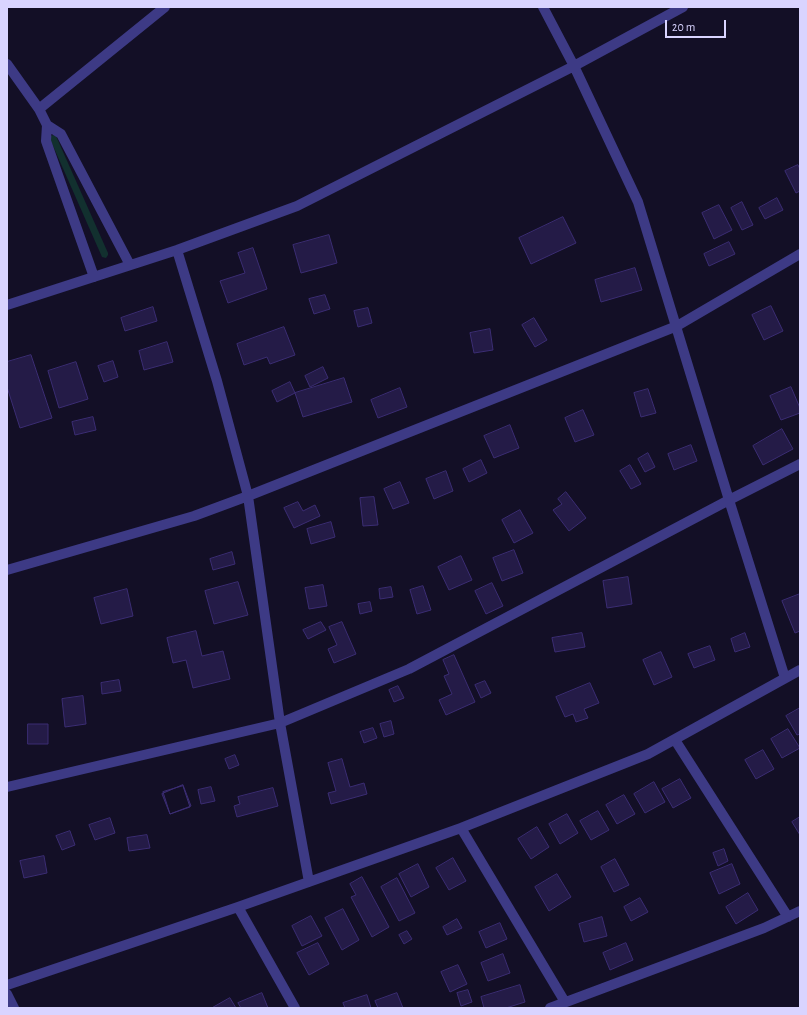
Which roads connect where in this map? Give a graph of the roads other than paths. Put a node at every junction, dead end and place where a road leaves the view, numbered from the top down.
1 (165, 7) edge
2 (543, 7) edge
3 (683, 7) edge
4 (7, 64) edge
5 (574, 66) junction
6 (39, 109) junction
7 (47, 125) junction
8 (177, 250) junction
9 (800, 254) edge
10 (130, 265) junction
11 (94, 277) junction
12 (7, 305) edge
13 (676, 326) junction
14 (800, 464) edge
15 (248, 496) junction
16 (729, 500) junction
17 (7, 570) edge
18 (800, 670) edge
19 (785, 678) junction
20 (280, 723) junction
21 (674, 740) junction
22 (7, 787) edge
23 (462, 828) junction
24 (309, 882) junction
25 (238, 907) junction
26 (800, 911) edge
27 (788, 917) junction
28 (7, 985) edge
29 (7, 994) edge
30 (565, 1002) junction
31 (14, 1008) edge
32 (295, 1008) edge
33 (550, 1008) edge

1 - 6 street
2 - 5 street
3 - 5 street
4 - 6 street
5 - 8 street
5 - 13 street
6 - 7 street
7 - 10 street
7 - 11 street
8 - 10 street
8 - 15 street
9 - 13 street
10 - 11 street
11 - 12 street
13 - 15 street
13 - 16 street
14 - 16 street
15 - 17 street
15 - 20 street
16 - 19 street
16 - 20 street
18 - 19 street
19 - 21 street
20 - 22 street
20 - 24 street
21 - 23 street
21 - 27 street
23 - 24 street
23 - 30 street
24 - 25 street
25 - 28 street
25 - 32 street
26 - 27 street
27 - 30 street
29 - 31 street
30 - 33 street

